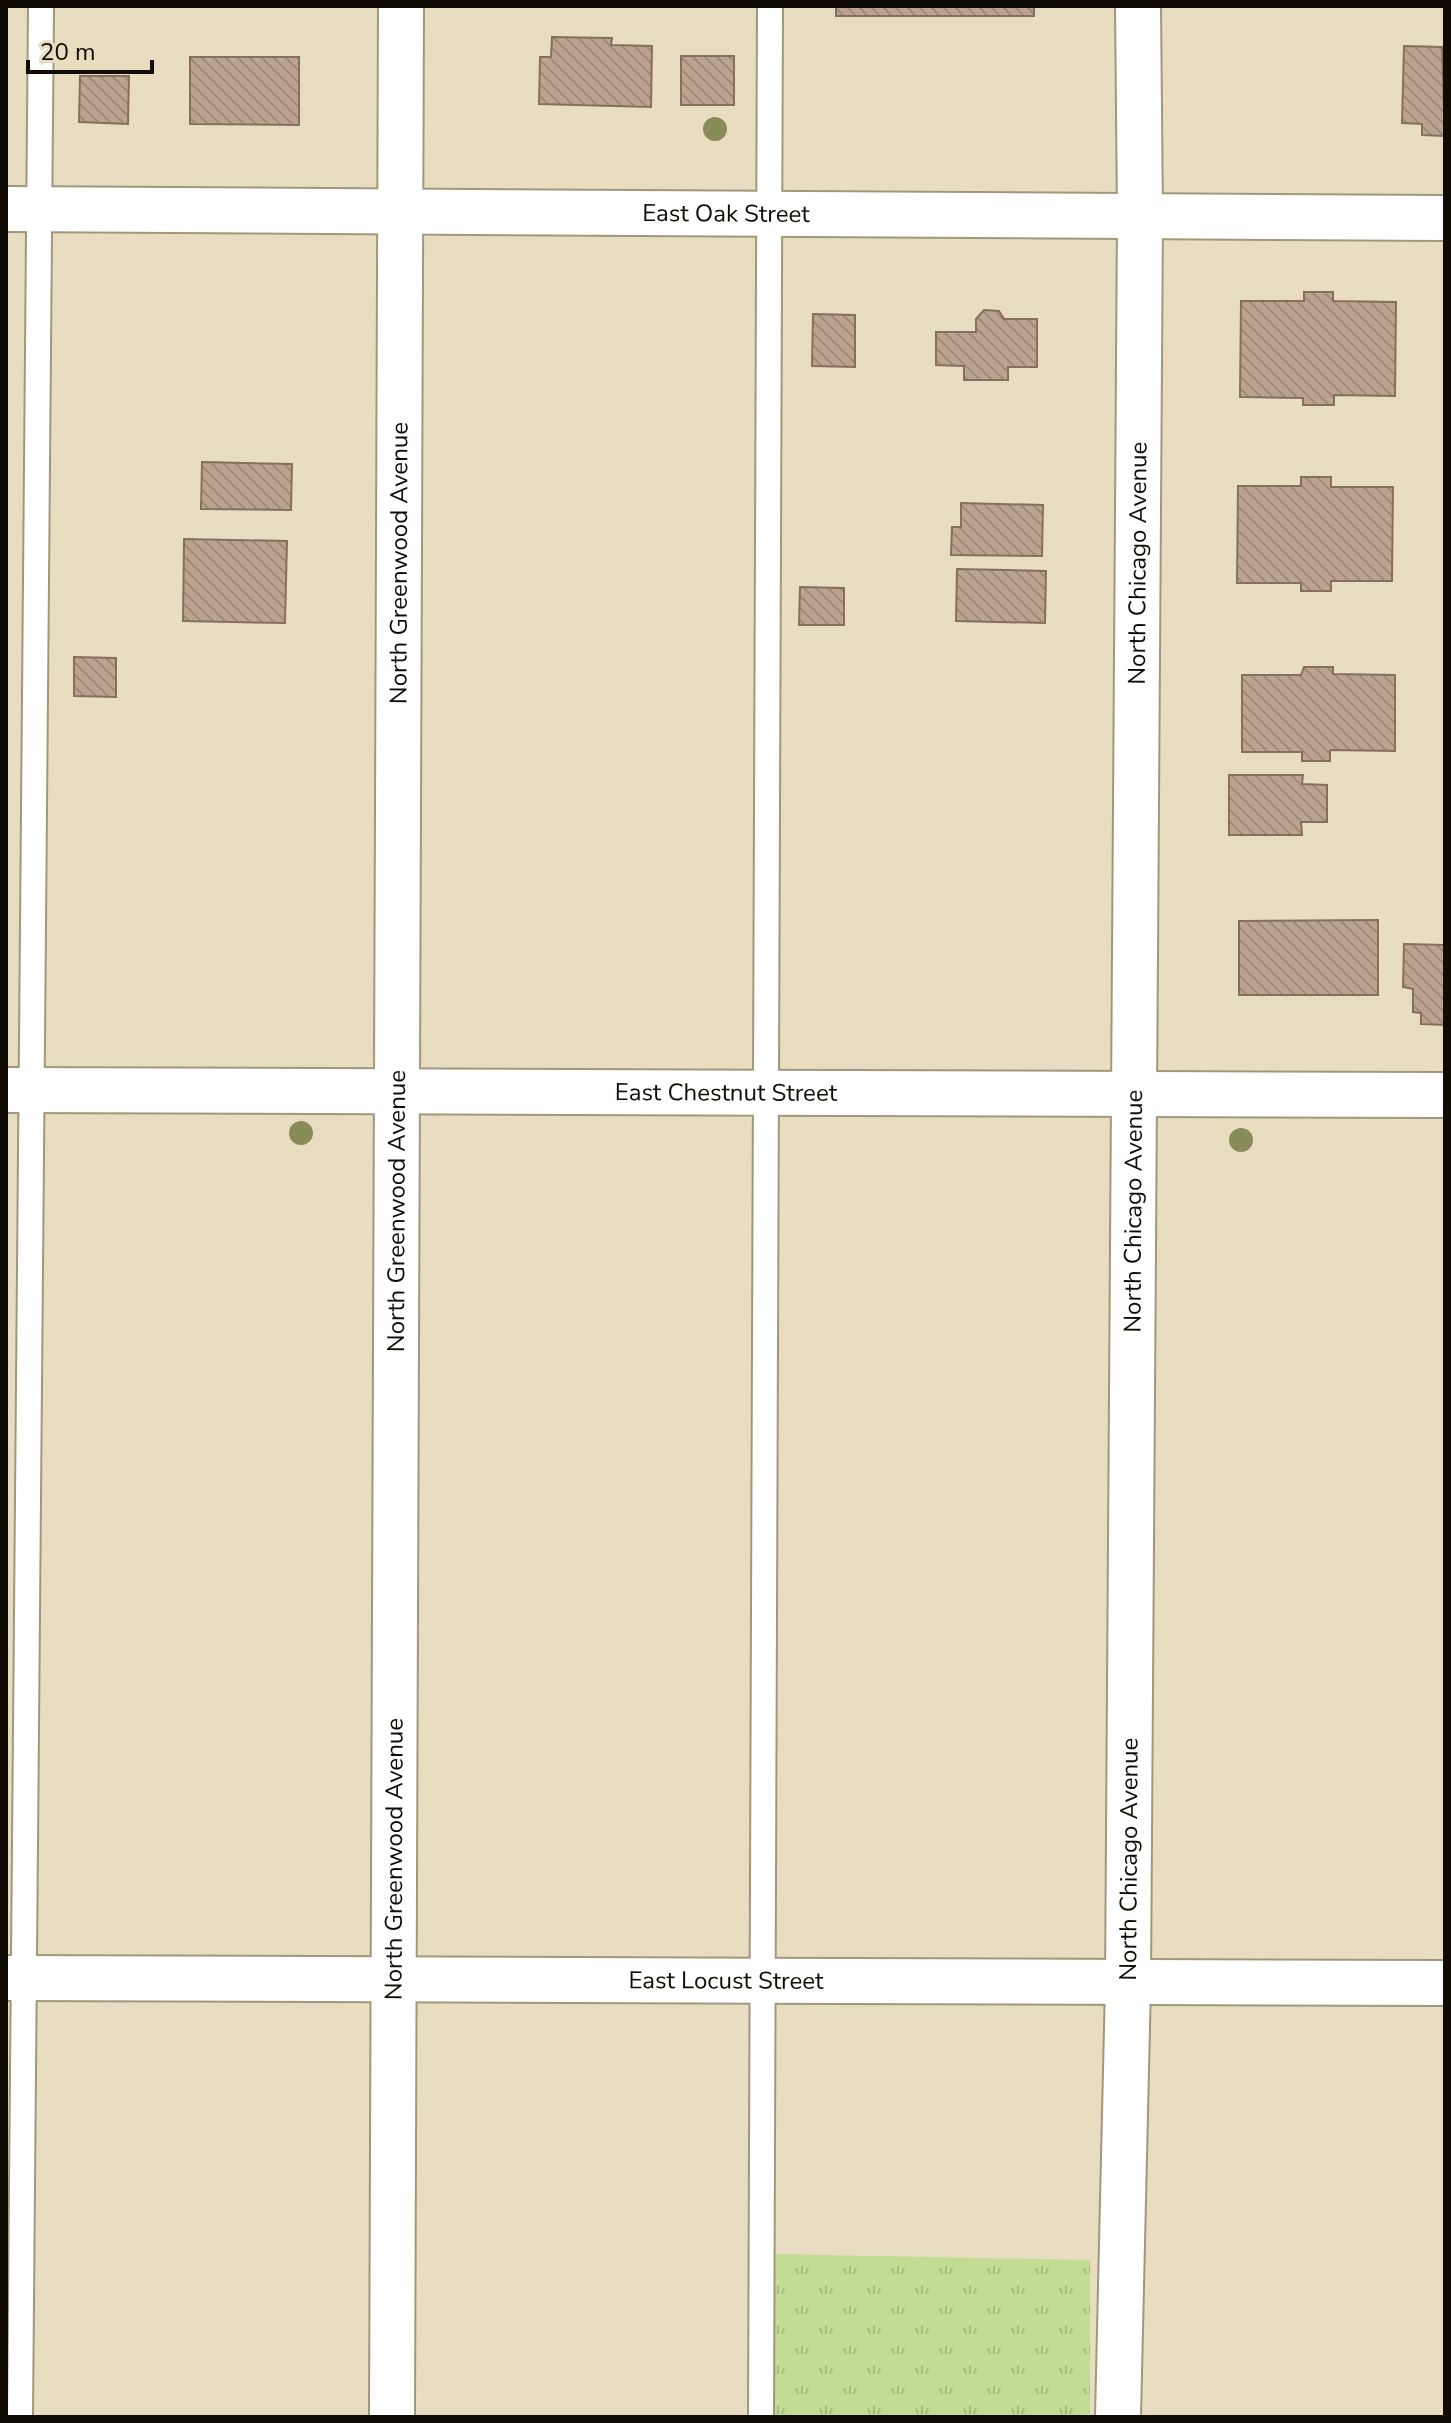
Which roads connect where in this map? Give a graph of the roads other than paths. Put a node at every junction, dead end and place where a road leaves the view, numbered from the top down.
1 (41, 6) edge
2 (401, 6) edge
3 (770, 6) edge
4 (1138, 6) edge
5 (23, 209) edge
6 (400, 214) junction
7 (769, 215) junction
8 (1140, 216) junction
9 (1445, 218) edge
10 (19, 1090) edge
11 (397, 1091) junction
12 (766, 1093) junction
13 (1136, 1094) junction
14 (1445, 1095) edge
15 (15, 1978) edge
16 (394, 1981) junction
17 (762, 1982) junction
18 (1445, 1983) edge
19 (1128, 1984) junction
20 (20, 2417) edge
21 (392, 2417) edge
22 (761, 2417) edge
23 (1118, 2417) edge

1 - 5 lane
2 - 6 street, North Greenwood Avenue
3 - 7 lane
4 - 8 street, North Chicago Avenue
5 - 6 street, East Oak Street
5 - 10 lane
6 - 7 street, East Oak Street
6 - 11 street, North Greenwood Avenue
7 - 8 street, East Oak Street
7 - 12 lane
8 - 9 street, East Oak Street
8 - 13 street, North Chicago Avenue
10 - 11 street, East Chestnut Street
10 - 15 lane
11 - 12 street, East Chestnut Street
11 - 16 street, North Greenwood Avenue
12 - 13 street, East Chestnut Street
12 - 17 lane
13 - 14 street, East Chestnut Street
13 - 19 street, North Chicago Avenue
15 - 16 street, East Locust Street
15 - 20 lane
16 - 17 street, East Locust Street
16 - 21 street, North Greenwood Avenue
17 - 19 street, East Locust Street
17 - 22 lane
18 - 19 street, East Locust Street
19 - 23 street, North Chicago Avenue

